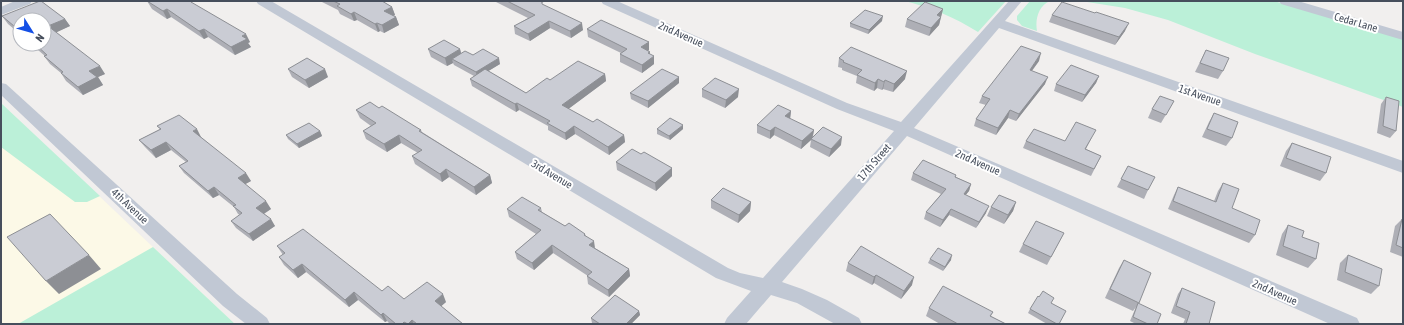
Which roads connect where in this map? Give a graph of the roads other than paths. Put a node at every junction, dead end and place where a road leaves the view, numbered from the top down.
1 (26, 1) edge
2 (262, 1) edge
3 (607, 1) edge
4 (1016, 1) edge
5 (1285, 1) edge
6 (1, 11) edge
7 (997, 23) junction
8 (1403, 36) edge
9 (1, 87) edge
10 (903, 129) junction
11 (1403, 167) edge
12 (766, 287) junction
13 (260, 324) edge
14 (734, 324) edge
15 (852, 324) edge
16 (1350, 324) edge

1 - 6 street
2 - 12 street, 3rd Avenue
3 - 10 street, 2nd Avenue
4 - 7 street, 17th Street
5 - 8 street, Cedar Lane
7 - 10 street, 17th Street
7 - 11 street, 1st Avenue
9 - 13 street, 4th Avenue
10 - 12 street, 17th Street
10 - 16 street, 2nd Avenue
12 - 14 street, 17th Street
12 - 15 street, 3rd Avenue

